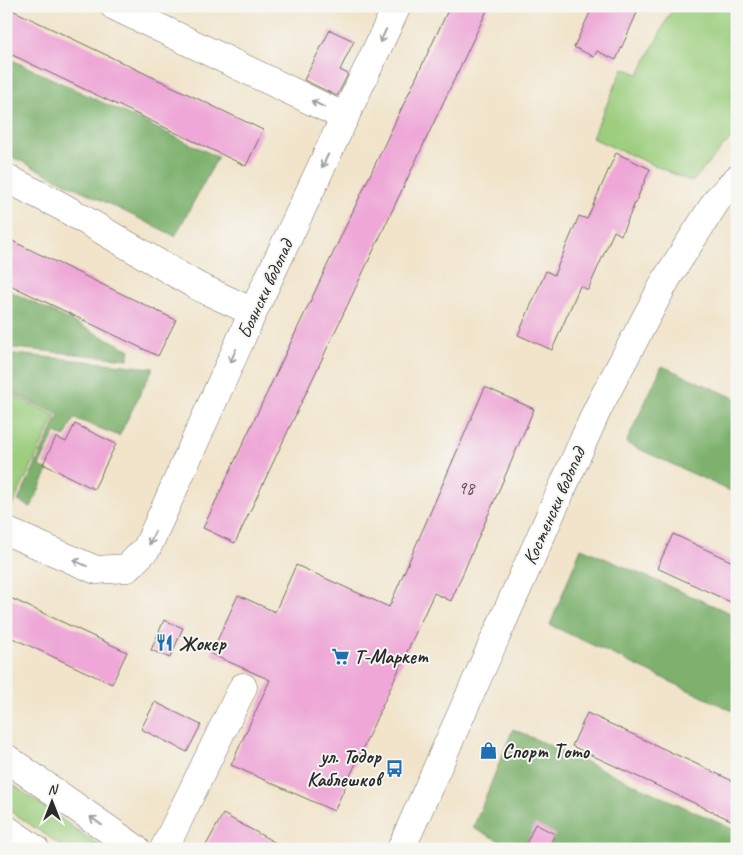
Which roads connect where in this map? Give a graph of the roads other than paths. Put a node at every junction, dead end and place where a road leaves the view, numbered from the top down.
1 (114, 6) edge
2 (397, 6) edge
3 (345, 117) junction
4 (6, 178) edge
5 (737, 179) edge
6 (253, 312) junction
7 (6, 531) edge
8 (243, 687) dead end
9 (6, 758) edge
10 (6, 829) edge
11 (35, 849) edge
12 (136, 849) edge
13 (164, 849) edge
14 (401, 849) edge

3 -> 1 street
2 -> 3 street, Боянски водопад
3 -> 6 street, Боянски водопад
4 - 6 street
5 - 14 street, Костенски водопад
6 -> 7 street, Боянски водопад
8 - 13 street
12 -> 9 street
10 - 11 street

